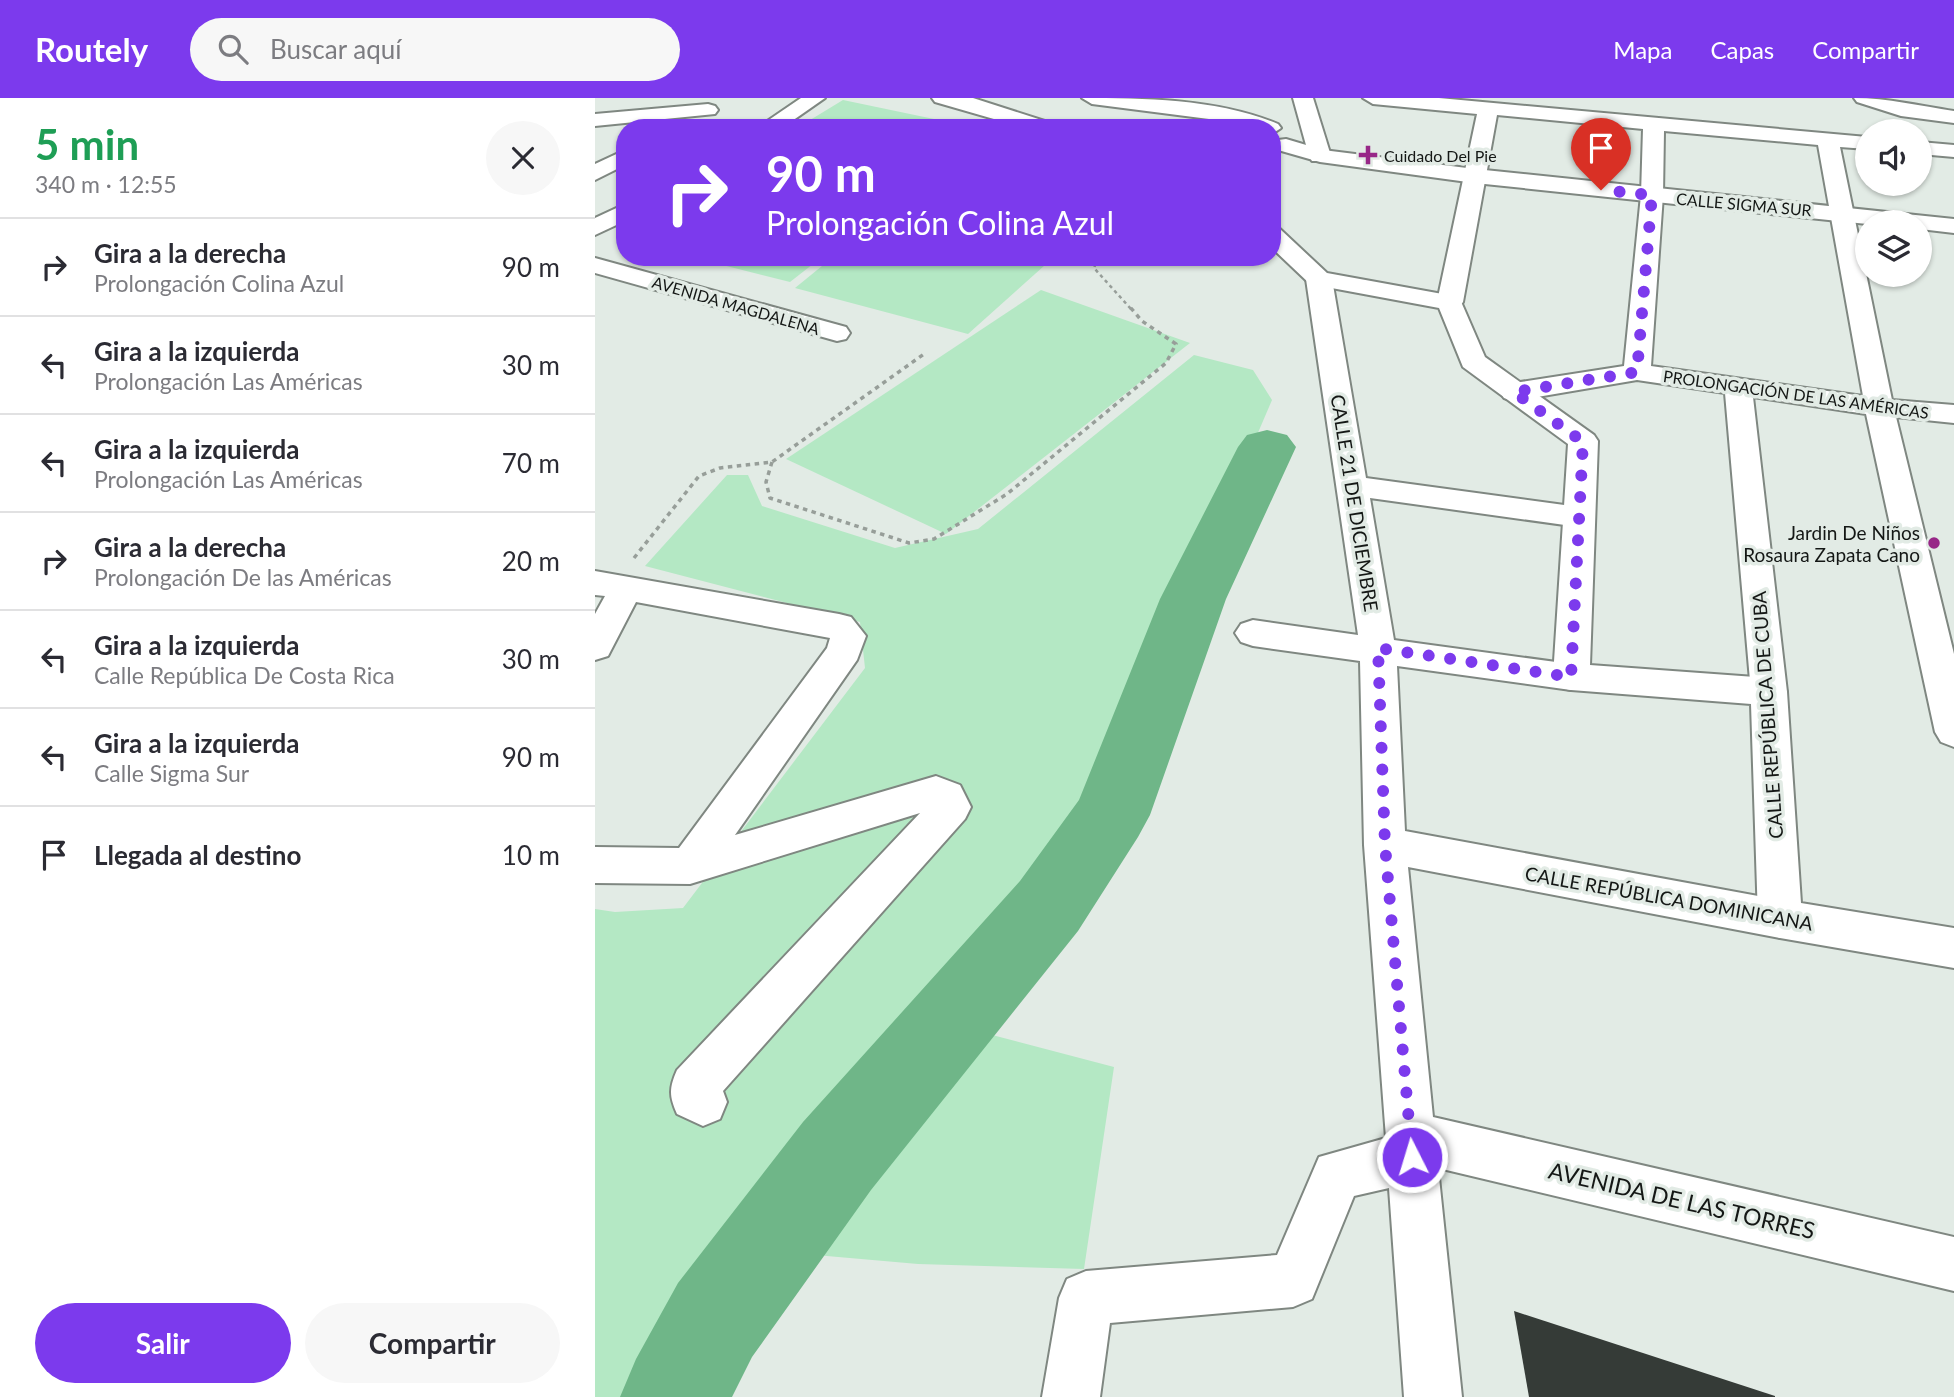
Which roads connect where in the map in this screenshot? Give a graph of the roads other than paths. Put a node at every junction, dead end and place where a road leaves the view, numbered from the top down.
1 (728, 98) edge
2 (815, 98) edge
3 (942, 98) edge
4 (1092, 98) edge
5 (1303, 98) edge
6 (1374, 98) edge
7 (1864, 98) edge
8 (1939, 98) edge
9 (708, 110) junction
10 (1488, 110) junction
11 (692, 119) edge
12 (781, 119) edge
13 (1016, 119) edge
14 (1247, 119) edge
15 (595, 120) edge
16 (1953, 120) edge
17 (1654, 124) junction
18 (1828, 139) junction
19 (1281, 140) edge
20 (1855, 142) edge
21 (1932, 149) edge
22 (1954, 151) edge
23 (1319, 156) junction
24 (616, 161) edge
25 (595, 173) edge
26 (1475, 176) junction
27 (1652, 195) junction
28 (1843, 214) junction
29 (616, 216) edge
30 (1954, 226) edge
31 (595, 228) edge
32 (1281, 243) edge
33 (595, 265) edge
34 (1319, 279) junction
35 (1450, 302) junction
36 (837, 333) dead end
37 (1637, 372) junction
38 (1738, 386) junction
39 (1514, 392) junction
40 (1879, 407) junction
41 (1954, 414) edge
42 (1352, 486) junction
43 (1579, 517) junction
44 (611, 586) edge
45 (1253, 633) dead end
46 (595, 647) edge
47 (1378, 648) junction
48 (1571, 677) junction
49 (1769, 692) junction
50 (1953, 722) edge
51 (1385, 845) junction
52 (595, 865) edge
53 (690, 866) junction
54 (1780, 919) junction
55 (1954, 948) edge
56 (703, 1102) dead end
57 (1411, 1146) junction
58 (1954, 1264) edge
59 (1071, 1397) edge
60 (1433, 1397) edge

1 - 9 street
2 - 12 street
3 - 13 street
4 - 14 street, CALLE SIGMA SUR
5 - 23 street
6 - 10 street
7 - 16 street
8 - 16 street
9 - 11 street
9 - 15 street
10 - 17 street
10 - 26 street
17 - 18 street
17 - 27 street
18 - 20 street
18 - 28 street
19 - 23 street, CALLE SIGMA SUR
21 - 22 street
23 - 26 street, CALLE SIGMA SUR
24 - 25 street
26 - 27 street, CALLE SIGMA SUR
26 - 35 street
27 - 28 street, CALLE SIGMA SUR
27 - 37 street
28 - 30 street, CALLE SIGMA SUR
28 - 40 street
29 - 31 street
32 - 34 street
33 - 36 street, AVENIDA MAGDALENA
34 - 35 street
34 - 42 street, CALLE 21 DE DICIEMBRE
35 - 39 street
37 - 38 street, PROLONGACIÓN DE LAS AMÉRICAS
37 - 39 street, PROLONGACIÓN DE LAS AMÉRICAS
38 - 40 street, PROLONGACIÓN DE LAS AMÉRICAS
38 - 49 street, CALLE REPÚBLICA DE CUBA
39 - 43 street
40 - 41 street, PROLONGACIÓN DE LAS AMÉRICAS
40 - 50 street
42 - 43 street
42 - 47 street, CALLE 21 DE DICIEMBRE
43 - 48 street
44 - 46 street
44 - 53 street
45 - 47 street
47 - 48 street
47 - 51 street, CALLE 21 DE DICIEMBRE
48 - 49 street
49 - 54 street, CALLE REPÚBLICA DE CUBA
51 - 54 street, CALLE REPÚBLICA DOMINICANA
51 - 57 street, CALLE 21 DE DICIEMBRE
52 - 53 street
53 - 56 street
54 - 55 street, CALLE REPÚBLICA DOMINICANA
57 - 58 street, AVENIDA DE LAS TORRES
57 - 59 street, AVENIDA DE LAS TORRES
57 - 60 street, CALLE 21 DE DICIEMBRE

